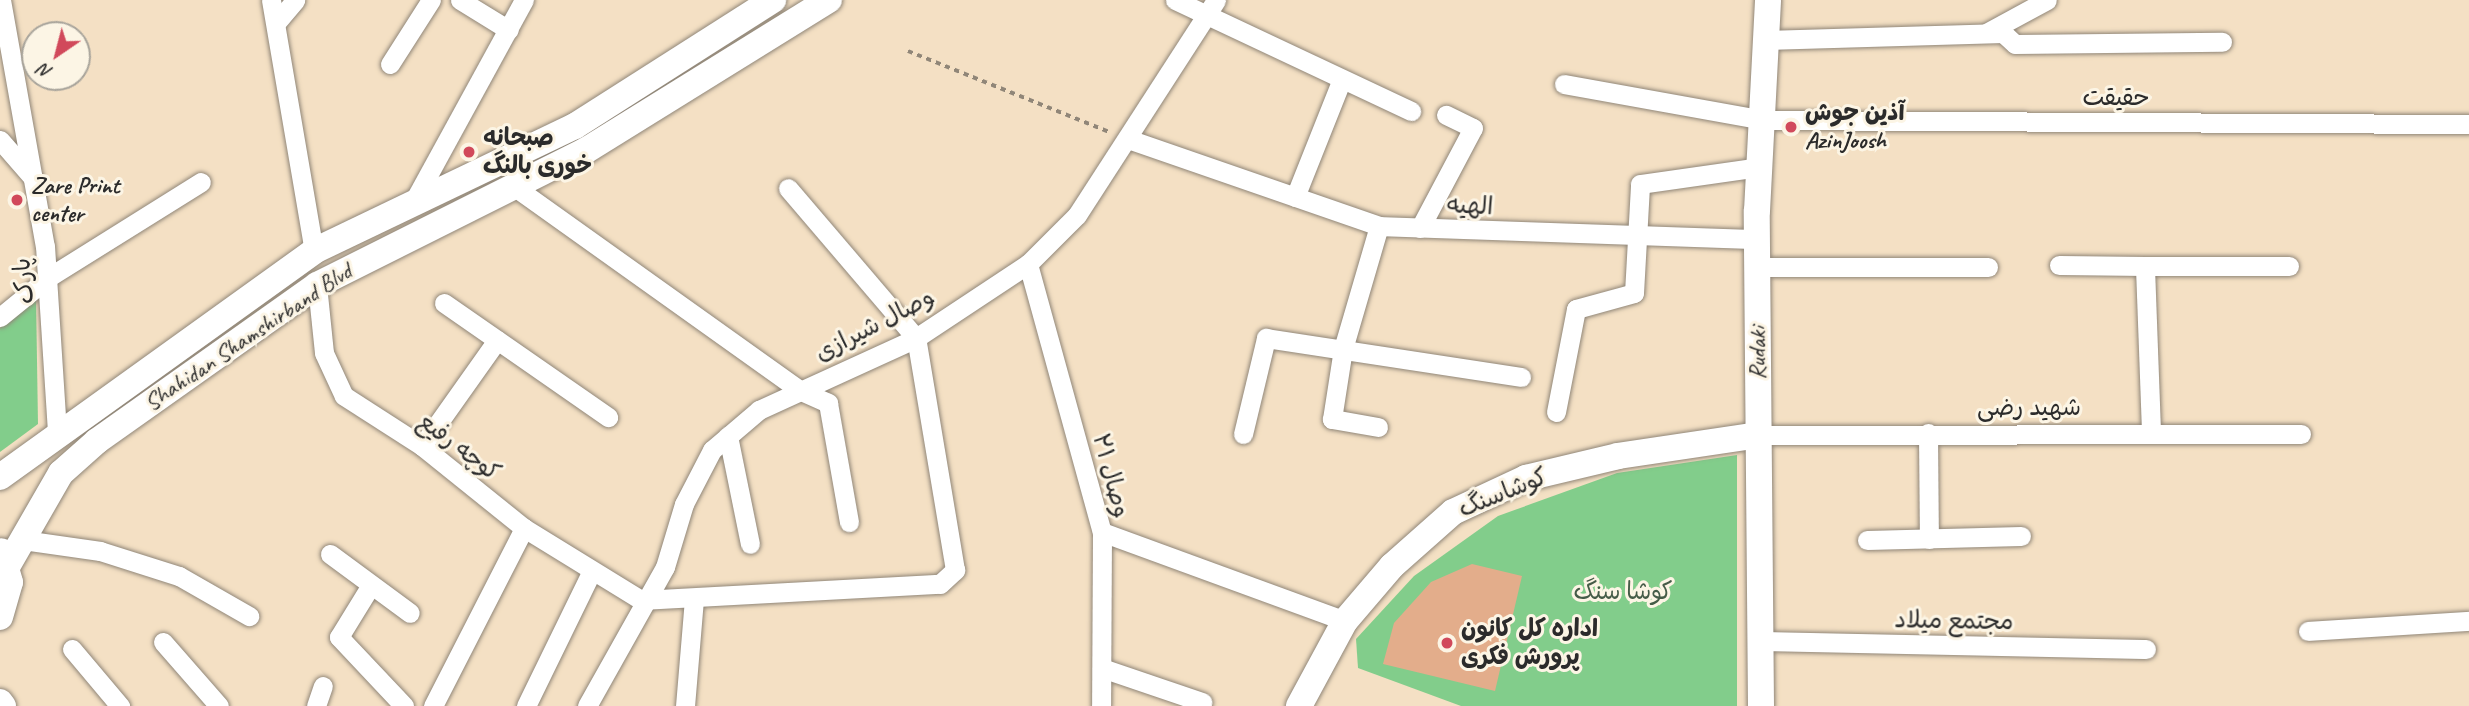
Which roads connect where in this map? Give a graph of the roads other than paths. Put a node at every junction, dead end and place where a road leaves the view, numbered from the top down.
1 (1, 0) edge
2 (271, 0) edge
3 (295, 0) edge
4 (430, 0) edge
5 (460, 0) edge
6 (524, 0) edge
7 (773, 0) edge
8 (829, 0) edge
9 (1175, 0) edge
10 (1768, 0) edge
11 (2046, 0) edge
12 (1212, 8) edge
13 (276, 23) junction
14 (509, 30) junction
15 (1986, 34) junction
16 (1765, 40) junction
17 (2222, 42) dead end
18 (390, 64) dead end
19 (1342, 79) junction
20 (1564, 85) dead end
21 (1411, 111) dead end
22 (1447, 115) dead end
23 (1763, 120) junction
24 (2469, 124) edge
25 (1128, 139) junction
26 (0, 141) edge
27 (1760, 167) junction
28 (36, 181) junction
29 (201, 182) dead end
30 (512, 185) junction
31 (788, 188) dead end
32 (1295, 197) junction
33 (415, 199) junction
34 (1379, 226) junction
35 (1420, 228) junction
36 (1637, 238) junction
37 (1758, 239) junction
38 (314, 251) junction
39 (1028, 264) junction
40 (2059, 265) dead end
41 (2145, 266) junction
42 (2289, 266) dead end
43 (1758, 267) junction
44 (1988, 267) dead end
45 (48, 278) junction
46 (317, 285) junction
47 (444, 303) dead end
48 (0, 317) edge
49 (916, 338) junction
50 (497, 340) junction
51 (1343, 349) junction
52 (1521, 377) dead end
53 (799, 390) junction
54 (1556, 412) dead end
55 (608, 417) dead end
56 (1378, 427) dead end
57 (2151, 431) junction
58 (1928, 433) junction
59 (57, 434) junction
60 (1243, 434) dead end
61 (2301, 434) dead end
62 (1758, 435) junction
63 (728, 436) junction
64 (422, 446) junction
65 (0, 477) edge
66 (849, 522) dead end
67 (524, 528) junction
68 (1102, 532) junction
69 (2021, 536) dead end
70 (1929, 539) junction
71 (1867, 541) dead end
72 (750, 544) dead end
73 (10, 551) edge
74 (330, 554) dead end
75 (591, 573) junction
76 (371, 585) junction
77 (694, 599) junction
78 (641, 600) junction
79 (410, 613) dead end
80 (249, 616) dead end
81 (0, 617) edge
82 (1345, 621) junction
83 (2469, 621) edge
84 (2308, 631) dead end
85 (1760, 641) junction
86 (163, 642) dead end
87 (72, 649) dead end
88 (2146, 649) dead end
89 (1102, 668) junction
90 (323, 685) dead end
91 (0, 702) edge
92 (208, 702) edge
93 (1202, 702) dead end
94 (4, 706) edge
95 (120, 706) edge
96 (316, 706) edge
97 (404, 706) edge
98 (433, 706) edge
99 (526, 706) edge
100 (587, 706) edge
101 (685, 706) edge
102 (1101, 706) edge
103 (1299, 706) edge
104 (1760, 706) edge

1 - 28 street, پارک
2 - 13 street
3 - 13 street
4 - 18 street
5 - 14 street
6 - 14 street
7 - 33 main road, Shahidan Shamshirband Blvd
8 - 30 main road, Shahidan Shamshirband Blvd
9 - 12 street
10 - 16 main road, Rudaki
11 - 15 street
12 - 19 street
12 - 25 street, وصال شیرازی
13 - 38 street
14 - 33 street
15 - 16 street
15 - 17 street
16 - 23 main road, Rudaki
19 - 21 street
19 - 32 street
20 - 23 street, حقیقت
22 - 35 street
23 - 24 street, حقیقت
23 - 27 main road, Rudaki
25 - 32 street, الهیه
25 - 39 street, وصال شیرازی
26 - 28 street
27 - 36 street
27 - 37 main road, Rudaki
28 - 45 street, پارک
29 - 45 street
30 - 46 main road, Shahidan Shamshirband Blvd
30 - 53 street
31 - 49 street
32 - 34 street, الهیه
33 - 38 main road, Shahidan Shamshirband Blvd
34 - 35 street, الهیه
34 - 51 street
35 - 36 street, الهیه
36 - 37 street, الهیه
36 - 54 street
37 - 43 main road, Rudaki
38 - 59 main road, Shahidan Shamshirband Blvd
39 - 49 street, وصال شیرازی
39 - 68 street, وصال ۲۱
40 - 41 street
41 - 42 street
41 - 57 street
43 - 44 street
43 - 62 main road, Rudaki
45 - 48 street
45 - 59 street, پارک
46 - 64 street, کوچه رفیع
46 - 73 main road, Shahidan Shamshirband Blvd
47 - 50 street
49 - 53 street, وصال شیرازی
49 - 77 street
50 - 55 street
50 - 64 street
51 - 52 street
51 - 56 street
51 - 60 street
53 - 63 street, وصال شیرازی
53 - 66 street
57 - 58 street, شهید رضی
57 - 61 street, شهید رضی
58 - 62 street, شهید رضی
58 - 70 street
59 - 65 main road, Shahidan Shamshirband Blvd
62 - 82 main road, کوشاسنگ
62 - 85 main road, Rudaki
63 - 72 street
63 - 78 street, وصال شیرازی
64 - 67 street, کوچه رفیع
67 - 75 street, کوچه رفیع
67 - 98 street
68 - 82 street
68 - 89 street, وصال ۲۱
69 - 70 street
70 - 71 street
73 - 80 street
73 - 81 main road
74 - 76 street
75 - 78 street, کوچه رفیع
75 - 99 street
76 - 79 street
76 - 97 street
77 - 78 street
77 - 101 street
78 - 100 street, وصال شیرازی
82 - 103 main road, کوشاسنگ
83 - 84 street
85 - 88 street, مجتمع میلاد
85 - 104 main road, Rudaki
86 - 92 street
87 - 95 street
89 - 93 street
89 - 102 street, وصال ۲۱
90 - 96 street
91 - 94 main road

